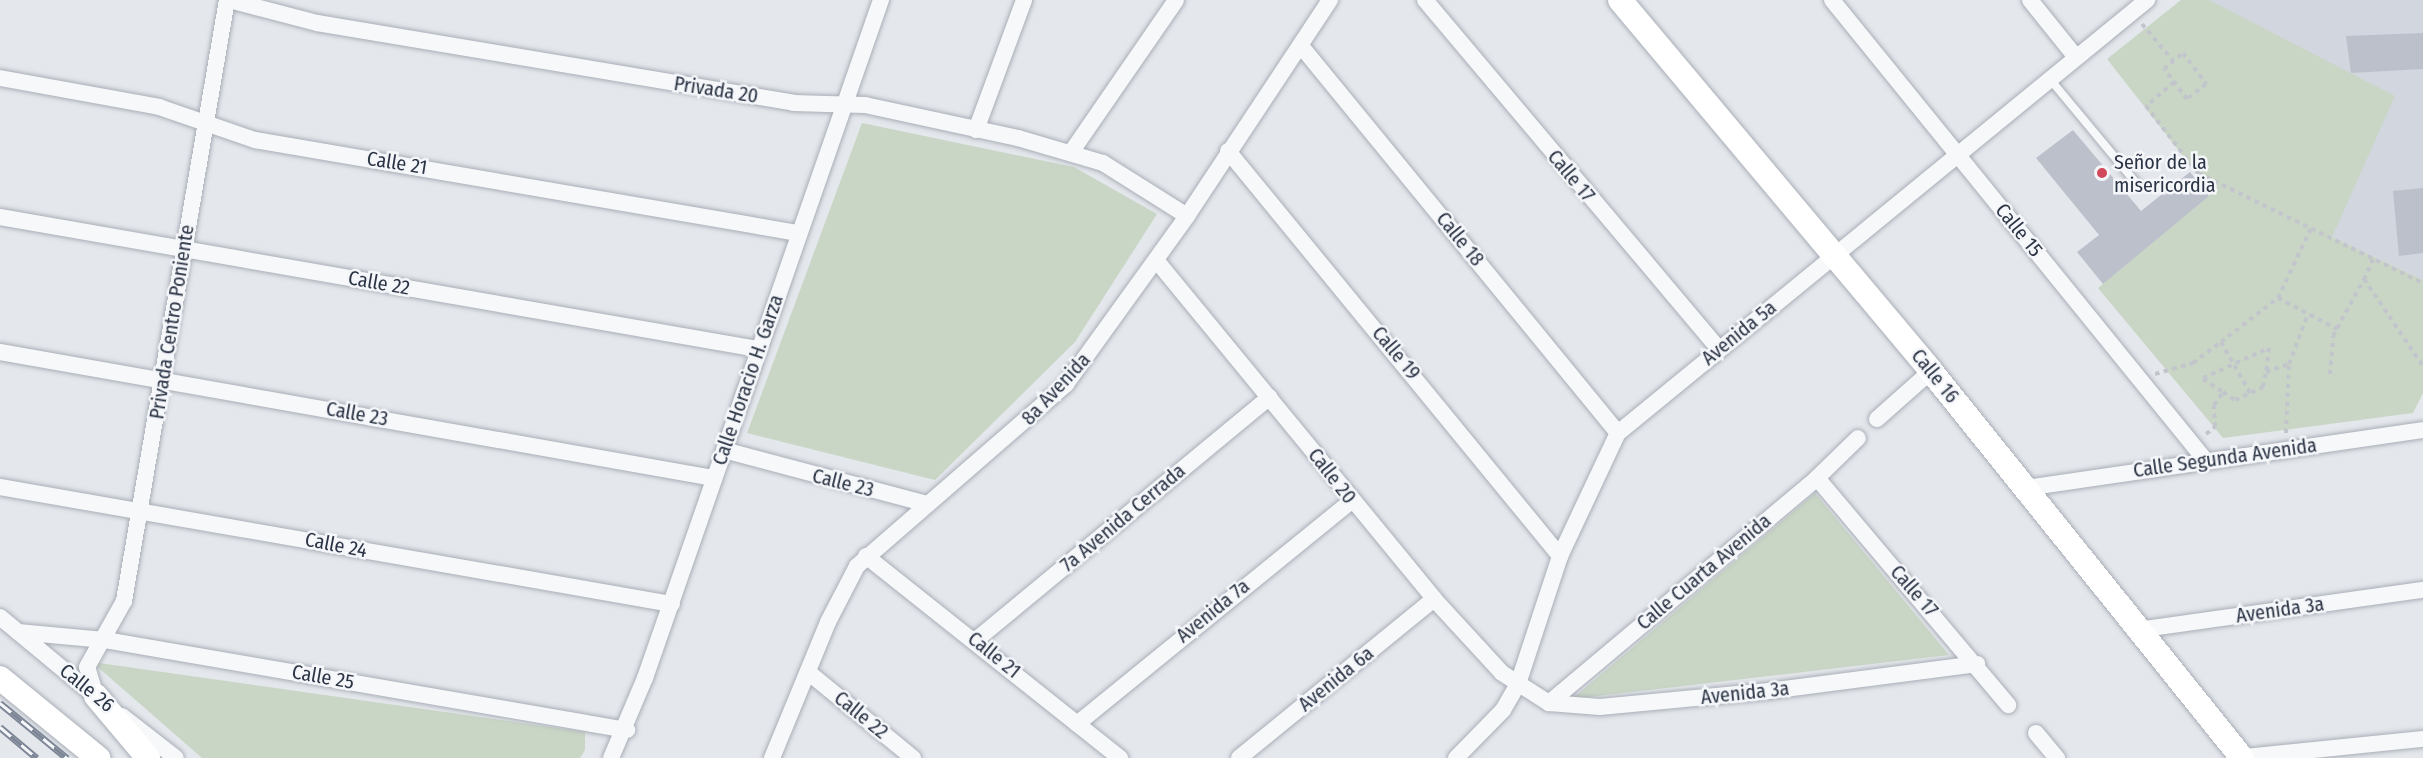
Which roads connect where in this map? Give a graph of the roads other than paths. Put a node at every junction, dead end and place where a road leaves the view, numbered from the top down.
1 (228, 0) edge
2 (881, 0) edge
3 (1024, 0) edge
4 (1176, 0) edge
5 (1330, 0) edge
6 (1425, 0) edge
7 (1620, 0) edge
8 (1832, 0) edge
9 (2030, 0) edge
10 (2147, 0) edge
11 (1301, 46) junction
12 (2075, 56) junction
13 (2049, 77) junction
14 (0, 78) edge
15 (845, 104) junction
16 (205, 124) junction
17 (976, 130) junction
18 (1072, 152) junction
19 (1228, 152) junction
20 (1957, 154) junction
21 (2137, 184) dead end
22 (1187, 216) junction
23 (0, 218) edge
24 (798, 233) junction
25 (182, 249) junction
26 (1834, 255) junction
27 (1156, 260) junction
28 (757, 349) junction
29 (1719, 349) junction
30 (0, 352) edge
31 (1931, 371) junction
32 (164, 380) junction
33 (1270, 397) junction
34 (1877, 419) dead end
35 (2422, 428) edge
36 (1618, 432) junction
37 (1858, 438) dead end
38 (724, 450) junction
39 (2206, 460) junction
40 (714, 478) junction
41 (1817, 478) junction
42 (0, 487) edge
43 (2026, 488) junction
44 (1351, 501) junction
45 (927, 504) junction
46 (141, 509) junction
47 (866, 555) junction
48 (1560, 556) junction
49 (2423, 590) edge
50 (1434, 599) junction
51 (672, 604) junction
52 (0, 617) edge
53 (2137, 630) junction
54 (18, 632) junction
55 (105, 640) junction
56 (976, 640) junction
57 (1977, 664) junction
58 (808, 672) junction
59 (0, 678) edge
60 (1518, 684) junction
61 (96, 696) junction
62 (1549, 703) junction
63 (2008, 705) dead end
64 (1077, 724) junction
65 (627, 730) junction
66 (2036, 733) dead end
67 (2423, 739) edge
68 (98, 758) edge
69 (148, 758) edge
70 (176, 758) edge
71 (611, 758) edge
72 (772, 758) edge
73 (913, 758) edge
74 (1120, 758) edge
75 (1239, 758) edge
76 (1456, 758) edge
77 (2057, 758) edge
78 (2239, 758) edge

1 - 15 street, Privada 20
1 - 16 street, Privada Centro Poniente
2 - 15 street, Calle Horacio H. Garza
3 - 17 street
4 - 18 street
5 - 11 street, 8a Avenida
6 - 29 street, Calle 17
7 - 26 street, Calle 16
8 - 20 street, Calle 15
9 - 12 street
10 - 12 street, Avenida 5a
11 - 19 street, 8a Avenida
11 - 36 street, Calle 18
12 - 13 street, Avenida 5a
13 - 20 street, Avenida 5a
13 - 21 lane
14 - 16 street, Calle 21
15 - 17 street, Privada 20
15 - 24 street, Calle Horacio H. Garza
16 - 24 street, Calle 21
16 - 25 street, Privada Centro Poniente
17 - 18 street, Privada 20
18 - 22 street, Privada 20
19 - 22 street, 8a Avenida
19 - 48 street, Calle 19
20 - 26 street, Avenida 5a
20 - 39 street, Calle 15
22 - 27 street, 8a Avenida
23 - 25 street, Calle 22
24 - 28 street, Calle Horacio H. Garza
25 - 28 street, Calle 22
25 - 32 street, Privada Centro Poniente
26 - 29 street, Avenida 5a
26 - 31 street, Calle 16
27 - 33 street, Calle 20
27 - 45 street, 8a Avenida
28 - 38 street, Calle Horacio H. Garza
29 - 36 street, Avenida 5a
30 - 32 street, Calle 23
31 - 34 street
31 - 43 street, Calle 16
32 - 40 street, Calle 23
32 - 46 street, Privada Centro Poniente
33 - 44 street, Calle 20
33 - 56 street, 7a Avenida Cerrada
35 - 39 street, Calle Segunda Avenida
36 - 48 street, Avenida 5a
37 - 41 street, Calle Cuarta Avenida
38 - 40 street, Calle Horacio H. Garza
38 - 45 street, Calle 23
39 - 43 street, Calle Segunda Avenida
40 - 51 street, Calle Horacio H. Garza
41 - 57 street, Calle 17
41 - 62 street, Calle Cuarta Avenida
42 - 46 street, Calle 24
43 - 53 street, Calle 16
44 - 50 street, Calle 20
44 - 64 street, Avenida 7a
45 - 47 street, 8a Avenida
46 - 51 street, Calle 24
46 - 55 street, Privada Centro Poniente
47 - 56 street, Calle 21
47 - 58 street, 8a Avenida
48 - 60 street, Avenida 5a
49 - 53 street, Avenida 3a
50 - 60 street, Calle 20
50 - 75 street, Avenida 6a
51 - 65 street, Calle Horacio H. Garza
52 - 54 street, Calle 26
53 - 78 street, Calle 16
54 - 55 street, Calle 25
54 - 61 street, Calle 26
55 - 61 street, Privada Centro Poniente
55 - 65 street, Calle 25
56 - 64 street, Calle 21
57 - 62 street, Avenida 3a
57 - 63 street, Calle 17
58 - 72 street, 8a Avenida
58 - 73 street, Calle 22
59 - 68 street
60 - 62 street, Avenida 3a
60 - 76 street, Avenida 5a
61 - 69 street
61 - 70 street, Calle 26
64 - 74 street, Calle 21
65 - 71 street, Calle Horacio H. Garza
66 - 77 street
67 - 78 street

